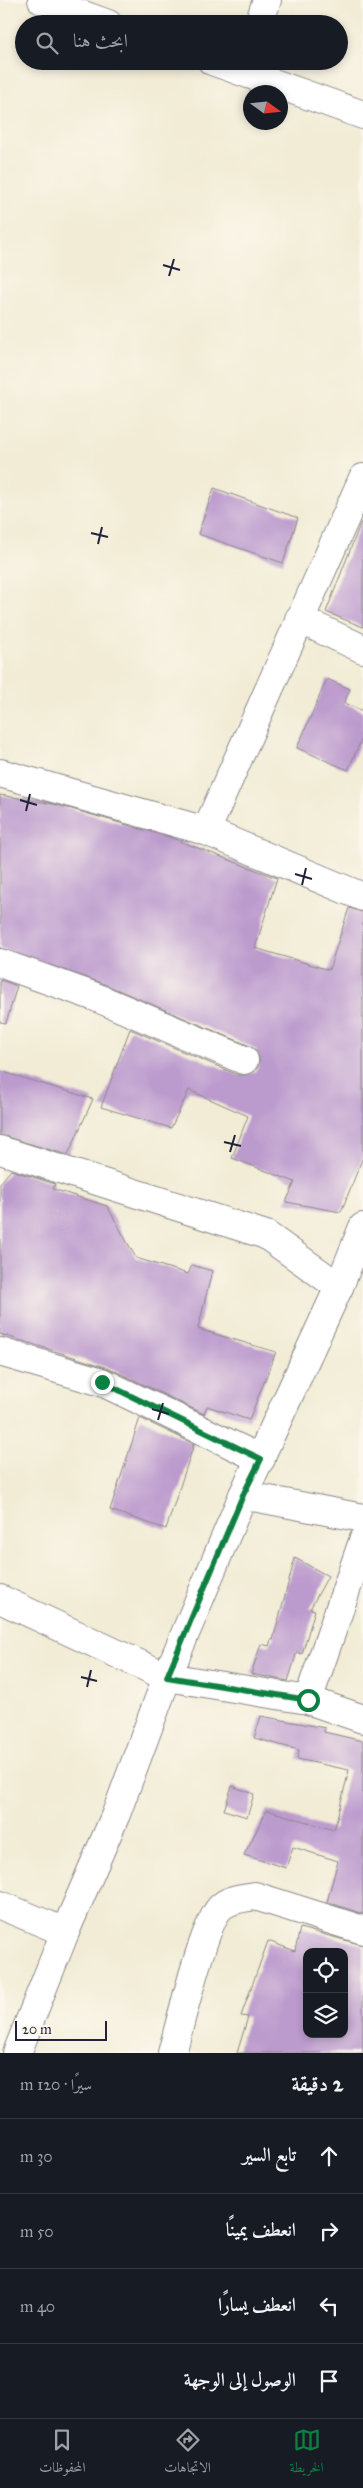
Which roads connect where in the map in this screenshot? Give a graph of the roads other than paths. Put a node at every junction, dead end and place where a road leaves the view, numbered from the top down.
1 (42, 0) edge
2 (267, 0) edge
3 (83, 15) edge
4 (262, 15) edge
5 (253, 70) edge
6 (363, 115) edge
7 (363, 478) edge
8 (299, 619) junction
9 (363, 649) edge
10 (0, 773) edge
11 (206, 831) junction
12 (363, 897) edge
13 (0, 962) edge
14 (244, 1060) dead end
15 (0, 1150) edge
16 (363, 1227) edge
17 (338, 1287) junction
18 (0, 1352) edge
19 (261, 1459) junction
20 (243, 1495) junction
21 (363, 1518) edge
22 (363, 1541) edge
23 (0, 1598) edge
24 (167, 1677) junction
25 (308, 1700) junction
26 (363, 1718) edge
27 (0, 1905) edge
28 (363, 1930) edge
29 (64, 1932) junction
30 (17, 2053) edge
31 (172, 2053) edge

1 - 3 street
2 - 4 street
5 - 6 street
7 - 8 street
8 - 9 street
8 - 11 street
10 - 11 street
11 - 12 street
13 - 14 street
15 - 17 street
16 - 17 street
17 - 19 street
18 - 19 street
19 - 20 street
20 - 21 street
20 - 24 street
22 - 25 street
23 - 24 street
24 - 25 street
24 - 29 street
25 - 26 street
27 - 29 street
28 - 31 street
29 - 30 street

